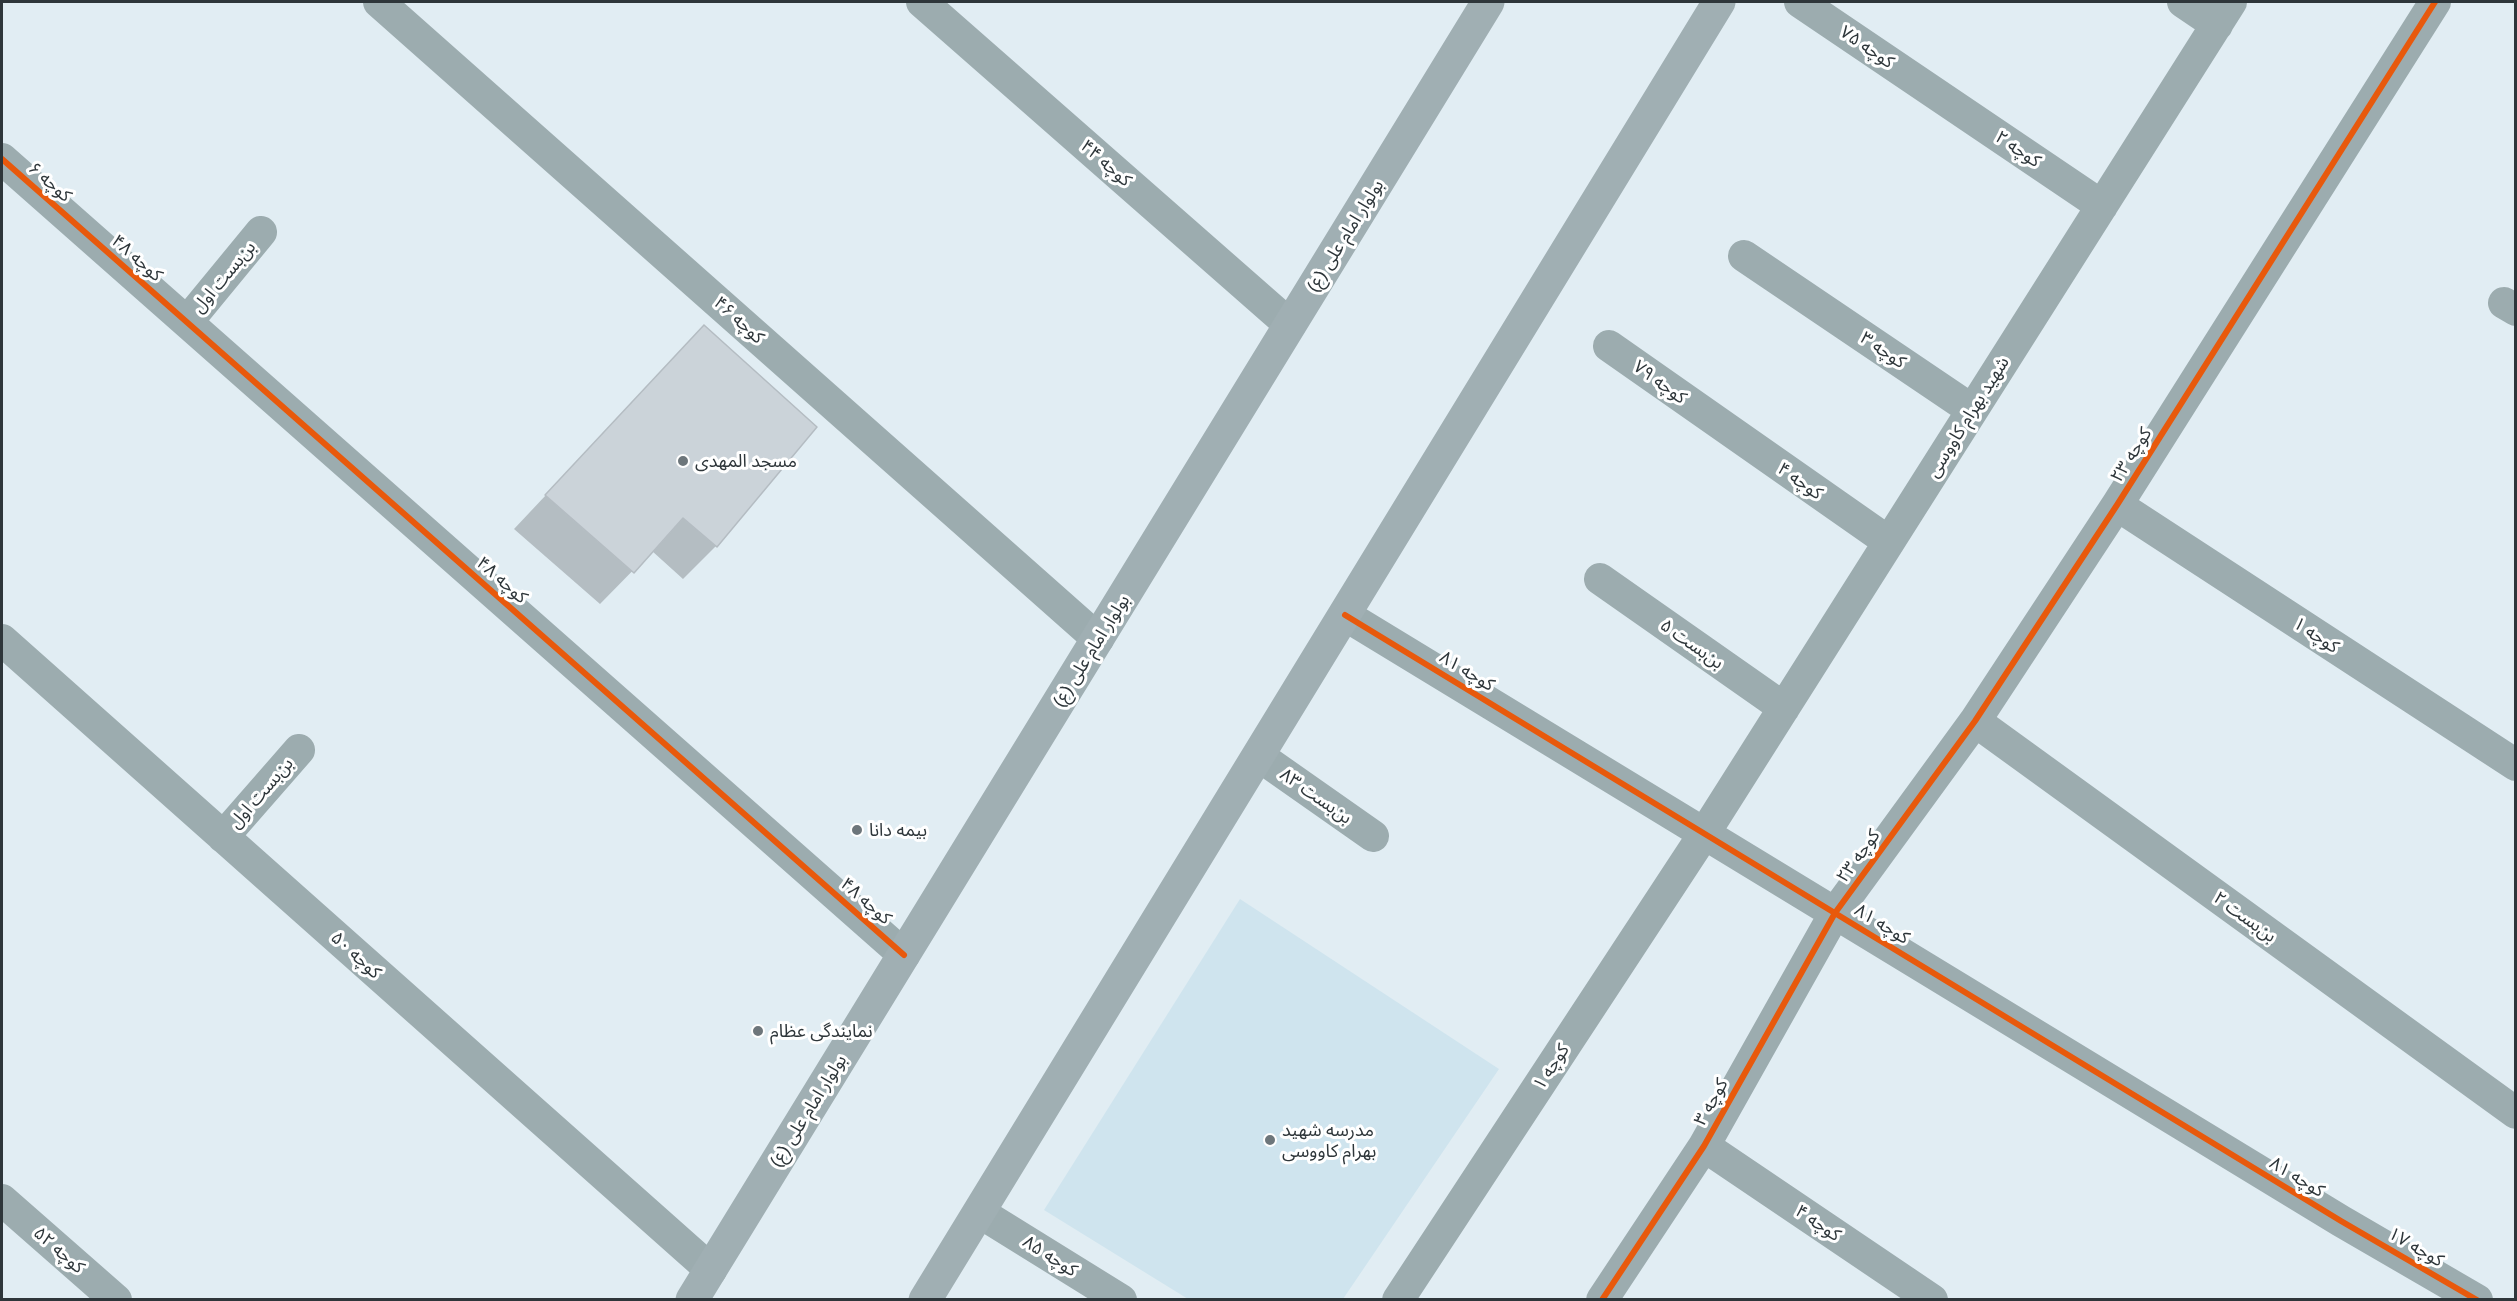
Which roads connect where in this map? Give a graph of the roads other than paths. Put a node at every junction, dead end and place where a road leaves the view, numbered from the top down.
1 (379, 2) edge
2 (922, 2) edge
3 (1719, 2) edge
4 (1800, 2) edge
5 (2183, 2) edge
6 (2435, 2) edge
7 (1483, 4) edge
8 (2224, 13) edge
9 (1934, 92) joint
10 (2, 159) edge
11 (2102, 206) junction
12 (79, 227) joint
13 (261, 232) dead end
14 (1744, 256) dead end
15 (187, 322) junction
16 (1290, 325) junction
17 (1609, 346) dead end
18 (1972, 410) junction
19 (1711, 419) joint
20 (2117, 505) junction
21 (1889, 542) junction
22 (1600, 579) dead end
23 (1345, 615) junction
24 (1098, 639) junction
25 (2, 640) edge
26 (1784, 708) junction
27 (1975, 721) junction
28 (299, 750) dead end
29 (1258, 756) junction
30 (2516, 765) edge
31 (1704, 834) junction
32 (1372, 836) dead end
33 (223, 837) junction
34 (1835, 913) junction
35 (904, 955) junction
36 (2516, 1113) edge
37 (1704, 1146) junction
38 (2, 1200) edge
39 (979, 1212) junction
40 (2341, 1221) joint
41 (711, 1270) junction
42 (116, 1299) edge
43 (692, 1299) edge
44 (925, 1299) edge
45 (1122, 1299) edge
46 (1398, 1299) edge
47 (1602, 1299) edge
48 (1932, 1299) edge
49 (2476, 1299) edge

1 - 24 street, کوچه ۴۶
2 - 16 street, کوچه ۴۴
3 - 23 main road
4 - 9 street, کوچه ۷۵
5 - 8 street
6 - 20 street, کوچه ۲۳
7 - 16 main road, بولوار امام علی (ع)
8 - 11 street, شهید بهرام کاووسی
9 - 11 street, کوچه ۲
10 - 12 street, کوچه ۶
11 - 18 street, شهید بهرام کاووسی
12 - 15 street, کوچه ۴۸
13 - 15 street, بن‌بست اول
14 - 18 street, کوچه ۳
15 - 35 street, کوچه ۴۸
16 - 24 main road, بولوار امام علی (ع)
17 - 19 street, کوچه ۷۹
18 - 21 street, شهید بهرام کاووسی
19 - 21 street, کوچه ۴
20 - 27 street, کوچه ۲۳
20 - 30 street, کوچه ۱
21 - 26 street, شهید بهرام کاووسی
22 - 26 street, بن‌بست ۵
23 - 29 main road
23 - 31 street, کوچه ۸۱
24 - 35 main road, بولوار امام علی (ع)
25 - 33 street, کوچه ۵۰
26 - 31 street, شهید بهرام کاووسی
27 - 34 street, کوچه ۲۳
27 - 36 street, بن‌بست ۲
28 - 33 street, بن‌بست اول
29 - 32 street, بن‌بست ۸۳
29 - 39 main road
31 - 34 street, کوچه ۸۱
31 - 46 street, کوچه ۱
33 - 41 street, کوچه ۵۰
34 - 37 street, کوچه ۳
34 - 40 street, کوچه ۸۱
35 - 41 main road, بولوار امام علی (ع)
37 - 47 street, کوچه ۳
37 - 48 street, کوچه ۴
38 - 42 street, کوچه ۵۲
39 - 44 main road
39 - 45 street, کوچه ۸۵
40 - 49 street, کوچه ۱۷
41 - 43 main road, بولوار امام علی (ع)

